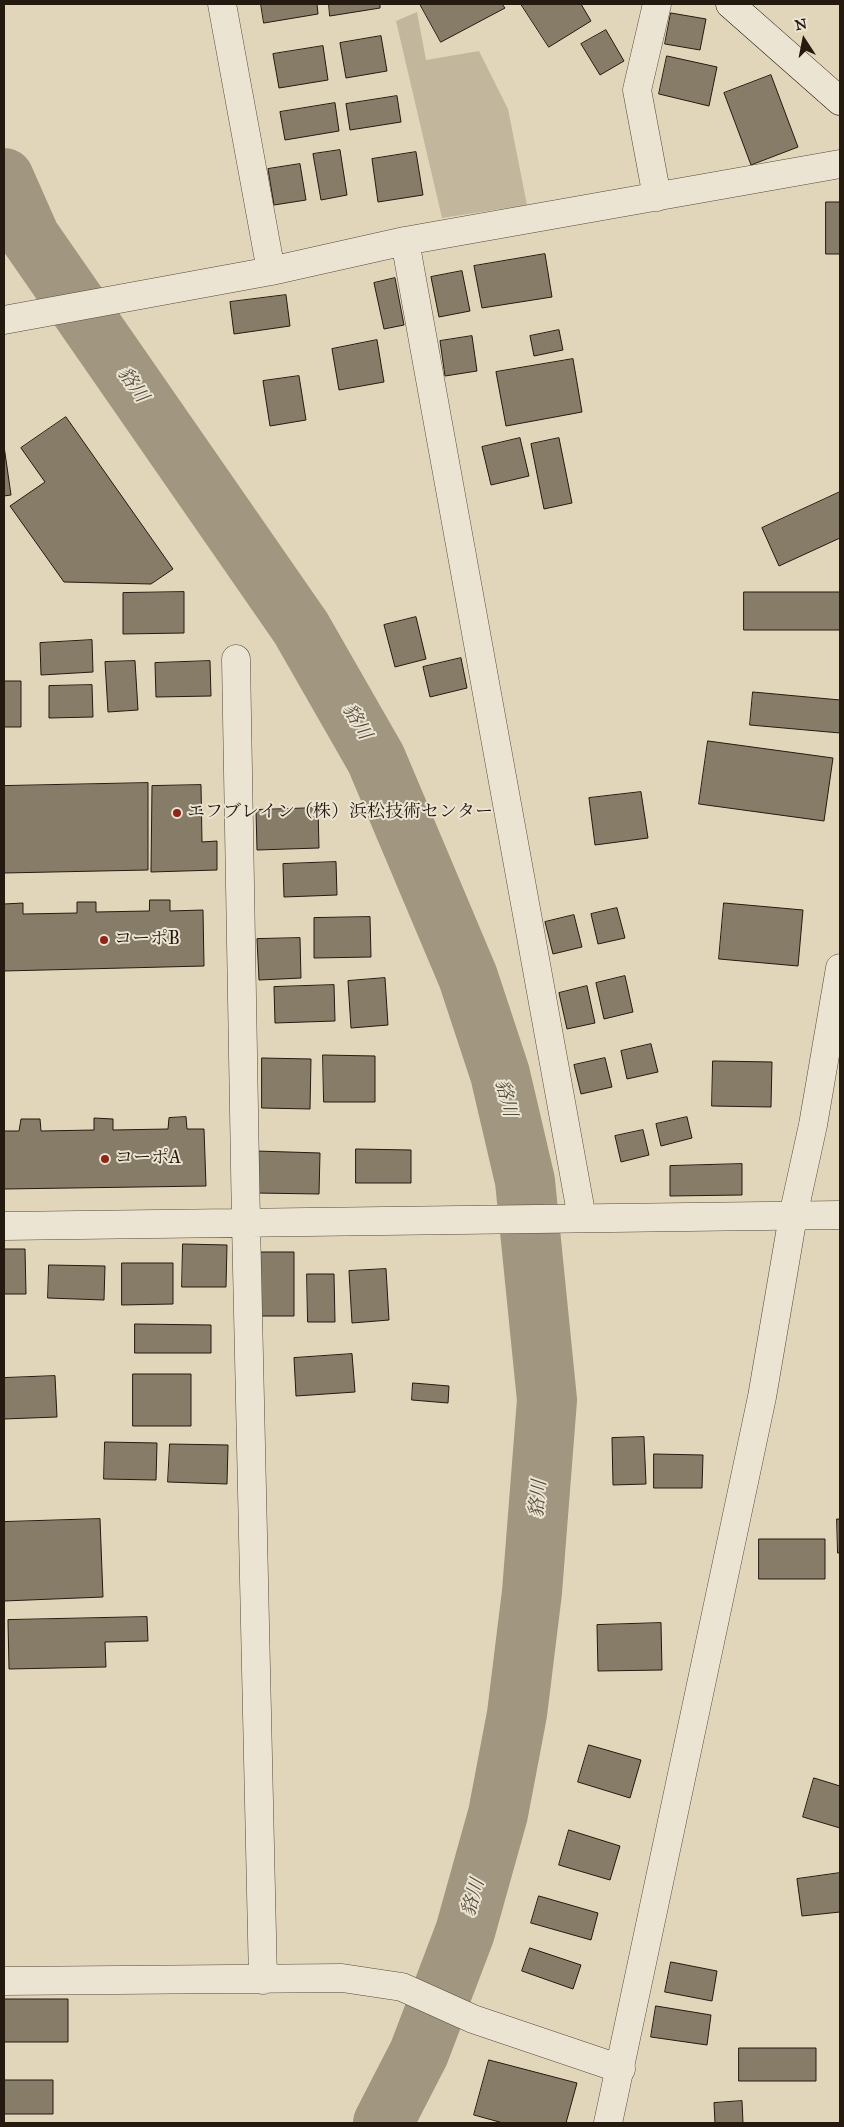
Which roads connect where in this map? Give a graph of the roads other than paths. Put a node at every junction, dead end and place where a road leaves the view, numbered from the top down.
1 (222, 4) edge
2 (657, 4) edge
3 (730, 4) edge
4 (840, 101) edge
5 (840, 164) edge
6 (657, 197) junction
7 (405, 241) junction
8 (271, 271) junction
9 (4, 320) edge
10 (236, 659) dead end
11 (840, 968) edge
12 (840, 1215) edge
13 (793, 1216) junction
14 (573, 1218) junction
15 (246, 1223) junction
16 (4, 1226) edge
17 (263, 1980) junction
18 (4, 1981) edge
19 (621, 2069) junction
20 (608, 2123) edge

1 - 8 street
2 - 6 street
3 - 4 street
5 - 6 street
6 - 7 street
7 - 8 street
7 - 14 street
8 - 9 street
10 - 15 street
11 - 13 street
12 - 13 street
13 - 14 street
13 - 19 street
14 - 15 street
15 - 16 street
15 - 17 street
17 - 18 street
17 - 19 street
19 - 20 street

